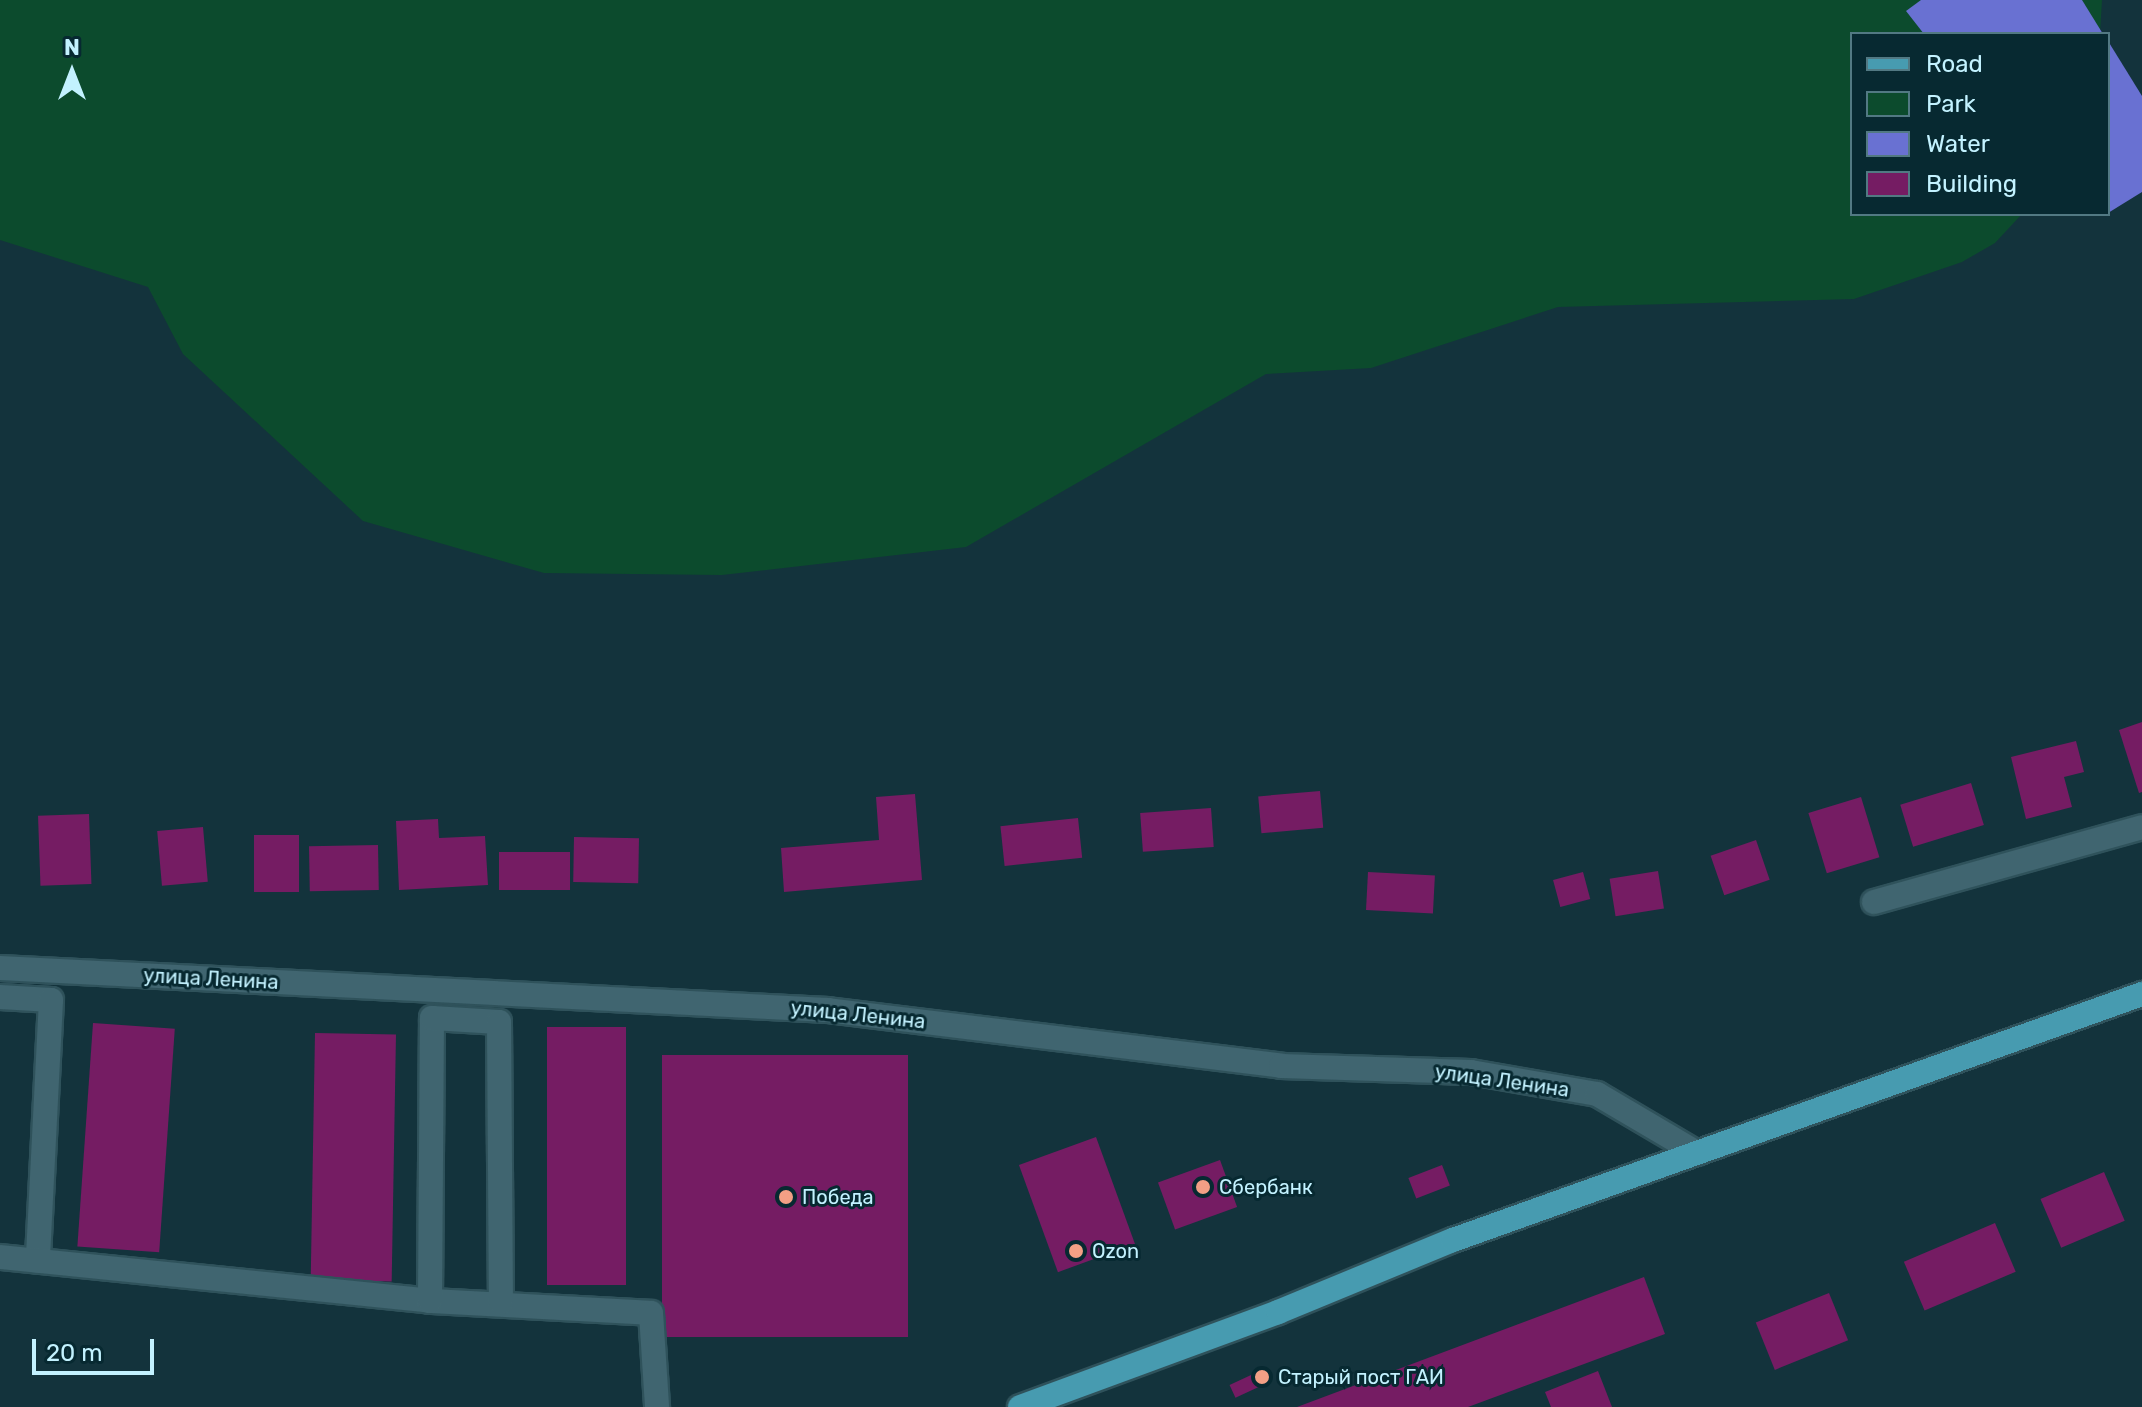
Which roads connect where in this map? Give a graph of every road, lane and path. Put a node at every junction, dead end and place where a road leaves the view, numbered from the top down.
1 (2142, 827) edge
2 (1874, 902) dead end
3 (0, 968) edge
4 (2142, 994) edge
5 (0, 997) edge
6 (1697, 1153) junction
7 (0, 1257) edge
8 (38, 1261) junction
9 (430, 1301) junction
10 (501, 1302) junction
11 (657, 1407) edge
12 (1020, 1407) edge

1 - 2 street
3 - 6 street, улица Ленина
4 - 6 main road
5 - 8 street
6 - 12 main road
7 - 8 street
8 - 9 street
9 - 10 street
9 - 10 street
10 - 11 street

